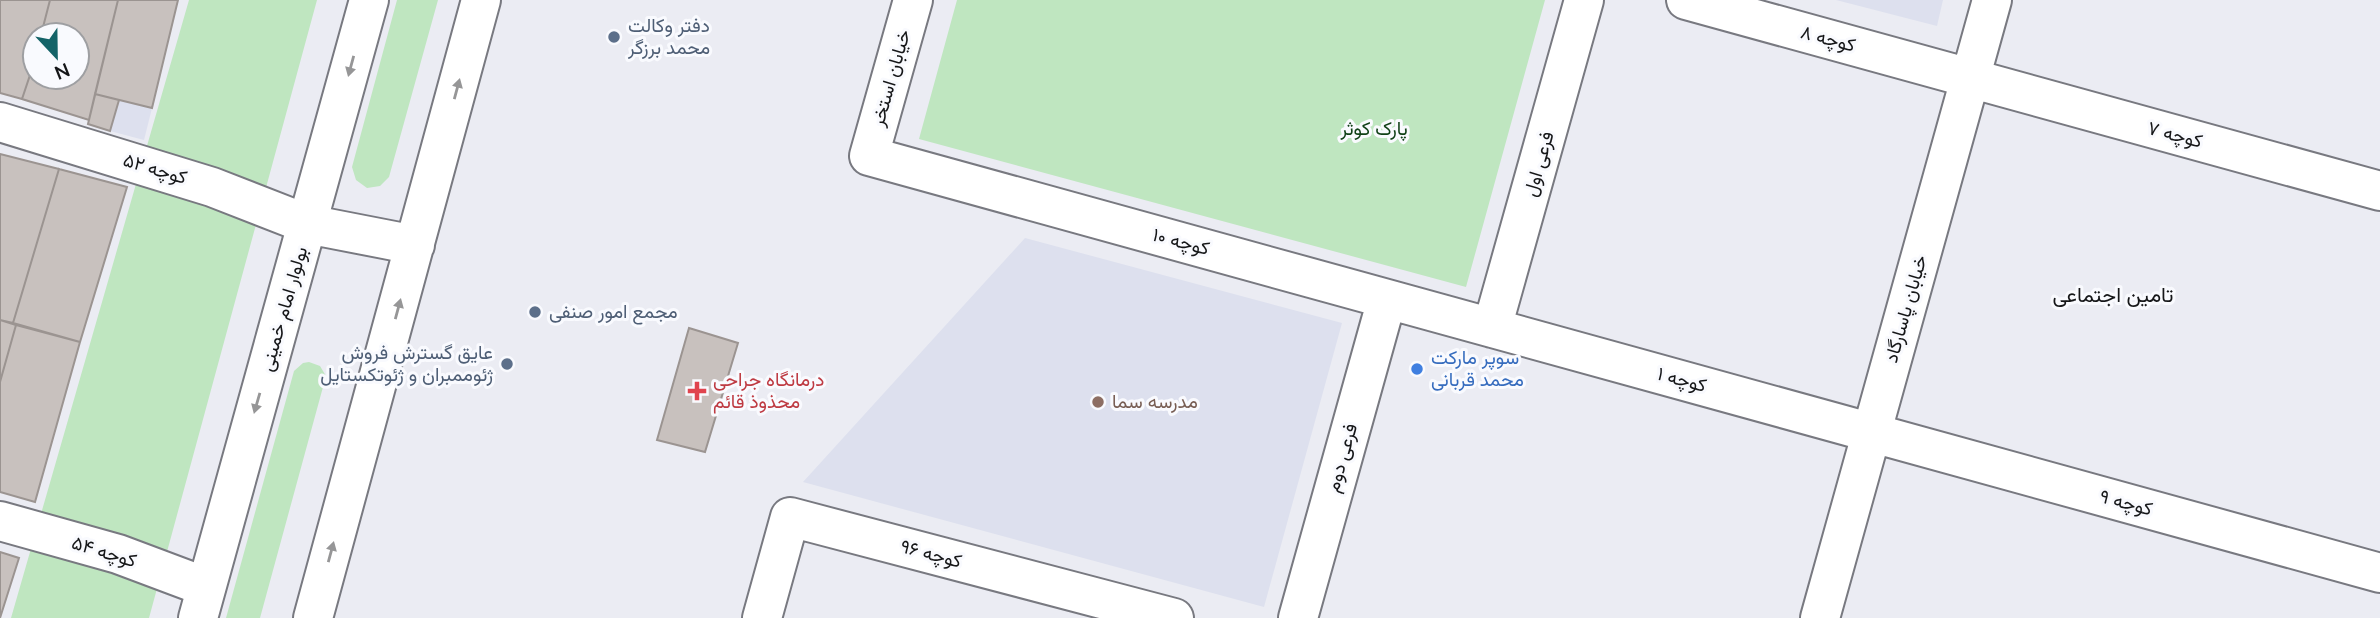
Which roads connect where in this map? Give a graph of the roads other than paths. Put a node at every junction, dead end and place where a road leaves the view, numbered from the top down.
1 (369, 0) edge
2 (481, 0) edge
3 (913, 0) edge
4 (1584, 0) edge
5 (1686, 0) edge
6 (1992, 0) edge
7 (1970, 78) junction
8 (0, 122) edge
9 (869, 156) joint
10 (2380, 191) edge
11 (307, 224) junction
12 (415, 246) junction
13 (1387, 299) junction
14 (1492, 328) junction
15 (1871, 432) junction
16 (0, 521) edge
17 (2380, 573) edge
18 (202, 603) edge
19 (313, 618) edge
20 (762, 618) edge
21 (1174, 618) edge
22 (1297, 618) edge
23 (1820, 618) edge

1 -> 11 street, بولوار امام خمینی
12 -> 2 street
3 - 9 street, خیابان استخر
4 - 14 street, فرعی اول
5 - 7 street, کوچه ۸
6 - 7 street, خیابان پاسارگاد
7 - 10 street, کوچه ۷
7 - 15 street, خیابان پاسارگاد
8 - 11 street, کوچه ۵۲
9 - 13 street, کوچه ۱۰
11 - 12 street, کوچه ۵۲
11 -> 18 street, بولوار امام خمینی
19 -> 12 street
13 - 14 street, کوچه ۱۰
13 - 22 street, فرعی دوم
14 - 15 street, کوچه ۱
15 - 17 street, کوچه ۹
15 - 23 street, خیابان پاسارگاد
16 - 18 street, کوچه ۵۴
20 - 21 street, کوچه ۹۶

